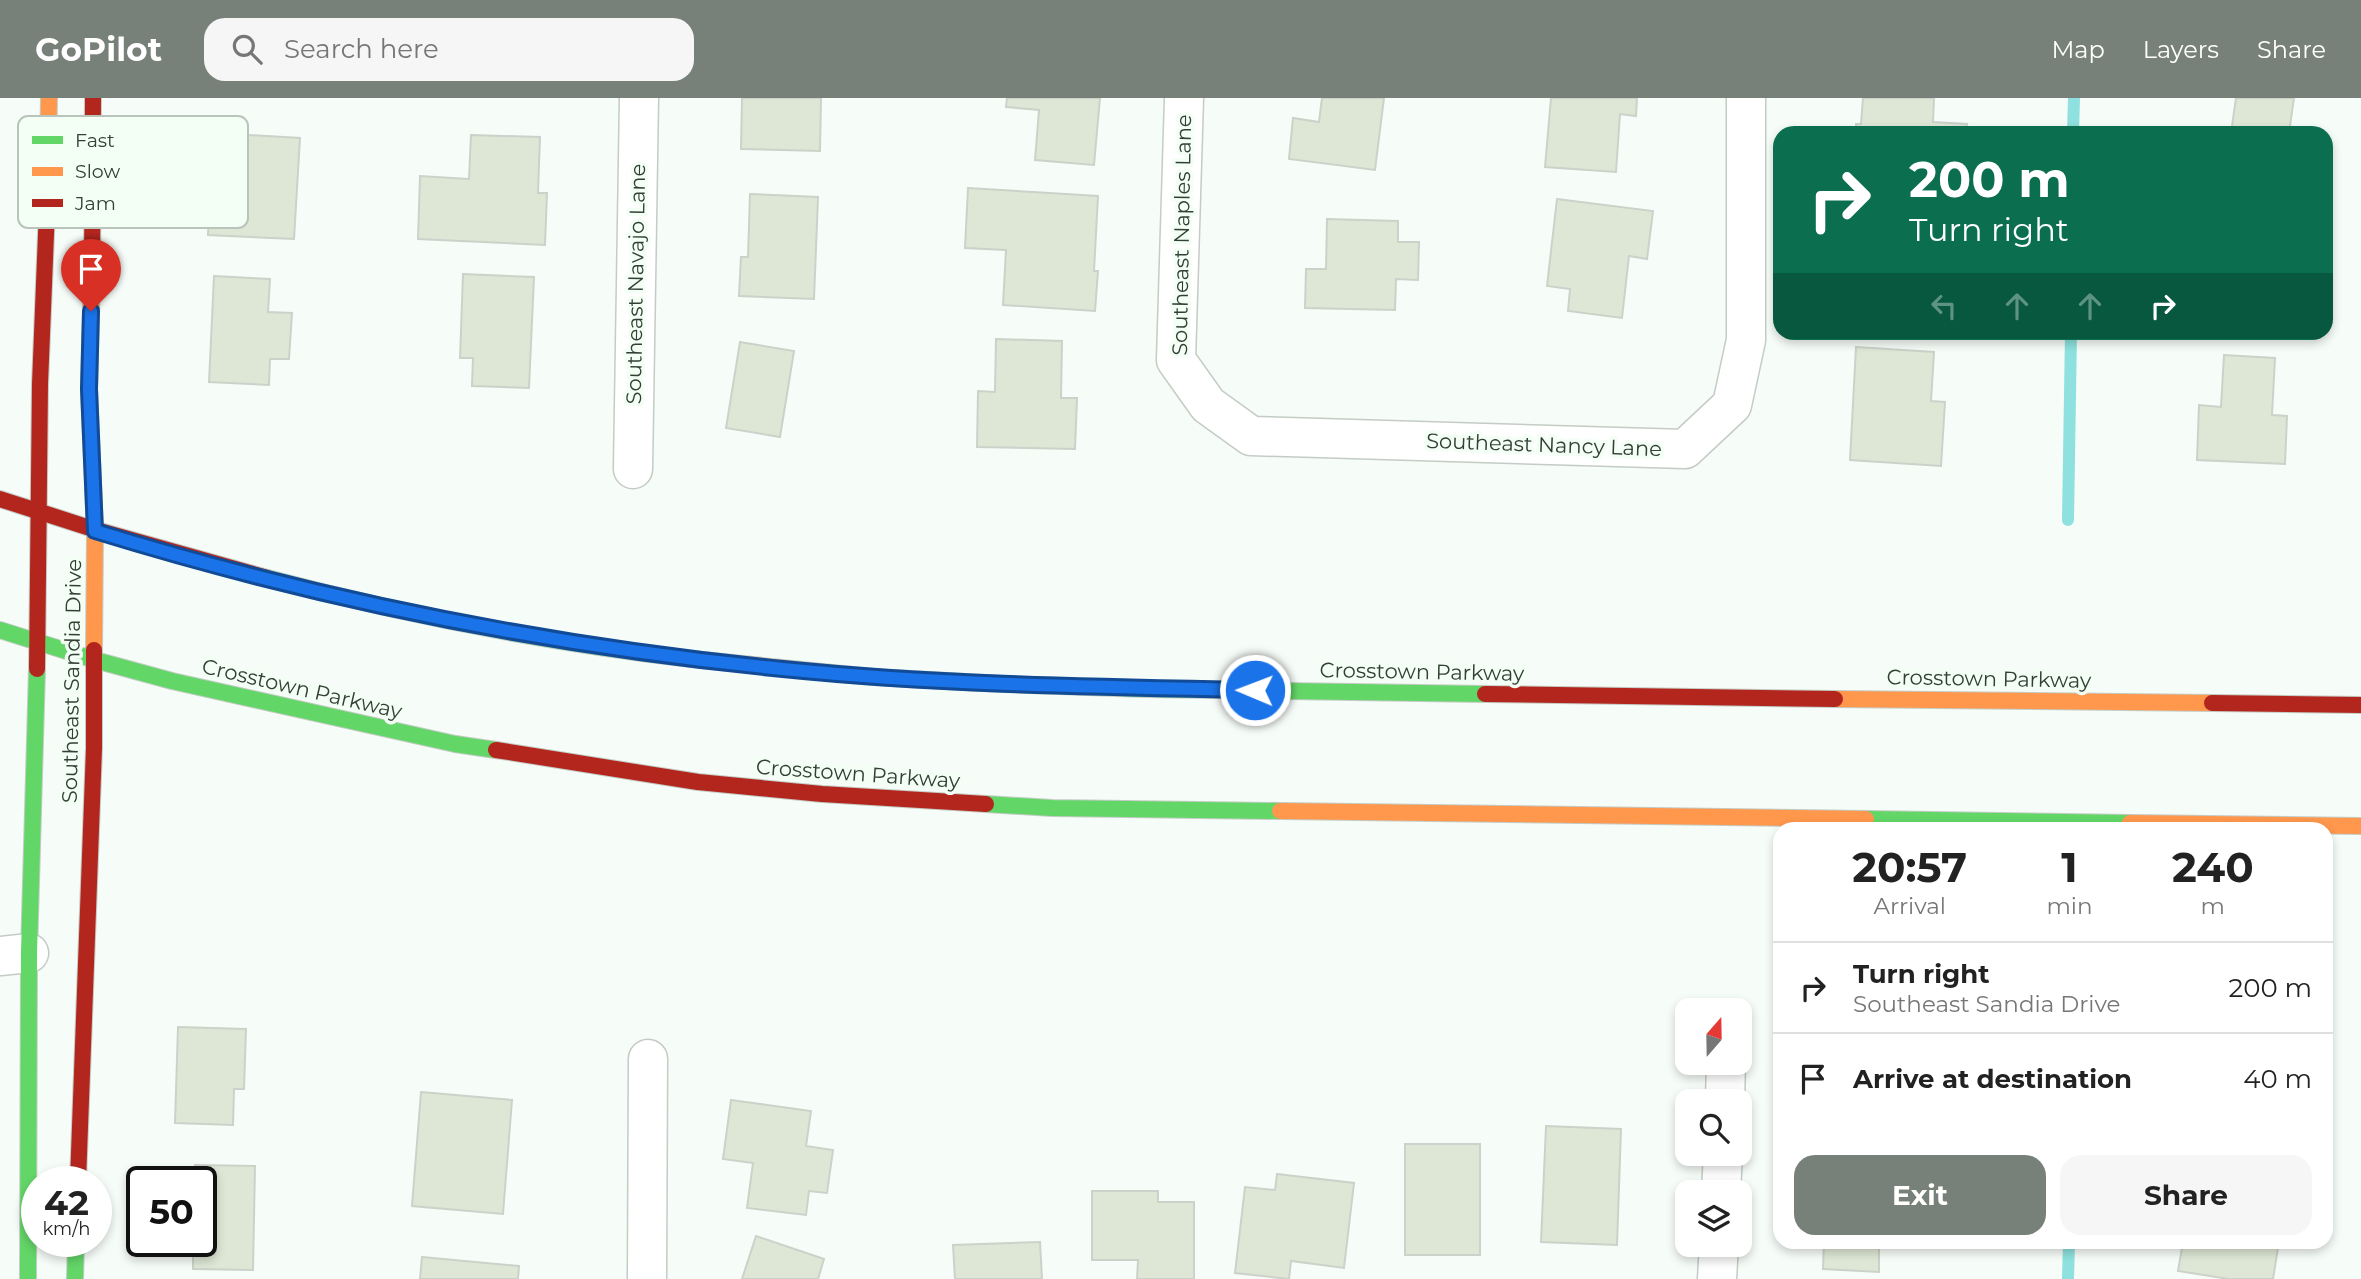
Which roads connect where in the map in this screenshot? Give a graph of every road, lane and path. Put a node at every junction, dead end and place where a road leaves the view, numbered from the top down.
1 (48, 98) edge
2 (93, 98) edge
3 (639, 98) edge
4 (1184, 98) edge
5 (1746, 98) edge
6 (48, 116) edge
7 (93, 116) edge
8 (45, 228) edge
9 (92, 228) edge
10 (1208, 405) joint
11 (633, 469) dead end
12 (0, 499) edge
13 (38, 512) junction
14 (95, 531) junction
15 (0, 629) edge
16 (38, 642) junction
17 (95, 660) junction
18 (2361, 705) edge
19 (2070, 822) edge
20 (2333, 826) edge
21 (2361, 826) edge
22 (14, 954) edge
23 (648, 1059) dead end
24 (79, 1166) edge
25 (76, 1257) edge
26 (1718, 1257) edge
27 (28, 1279) edge
28 (75, 1279) edge
29 (647, 1279) edge
30 (1717, 1279) edge

1 - 6 main road, Southeast Sandia Drive
2 - 7 main road, Southeast Sandia Drive
3 - 11 street, Southeast Navajo Lane
4 - 10 street, Southeast Naples Lane
5 - 10 street, Southeast Nancy Lane
8 - 13 main road, Southeast Sandia Drive
9 - 14 main road, Southeast Sandia Drive
12 - 13 main road, Crosstown Parkway
13 - 14 main road, Crosstown Parkway
13 - 16 main road, Southeast Sandia Drive
14 - 17 main road, Southeast Sandia Drive
14 - 18 main road, Crosstown Parkway
15 - 16 main road, Crosstown Parkway
16 - 17 main road, Crosstown Parkway
16 - 22 main road, Southeast Sandia Drive
17 - 19 main road, Crosstown Parkway
17 - 24 main road, Southeast Sandia Drive
20 - 21 main road, Crosstown Parkway
22 - 27 main road, Southeast Sandia Drive
23 - 29 street
25 - 28 main road
26 - 30 street

